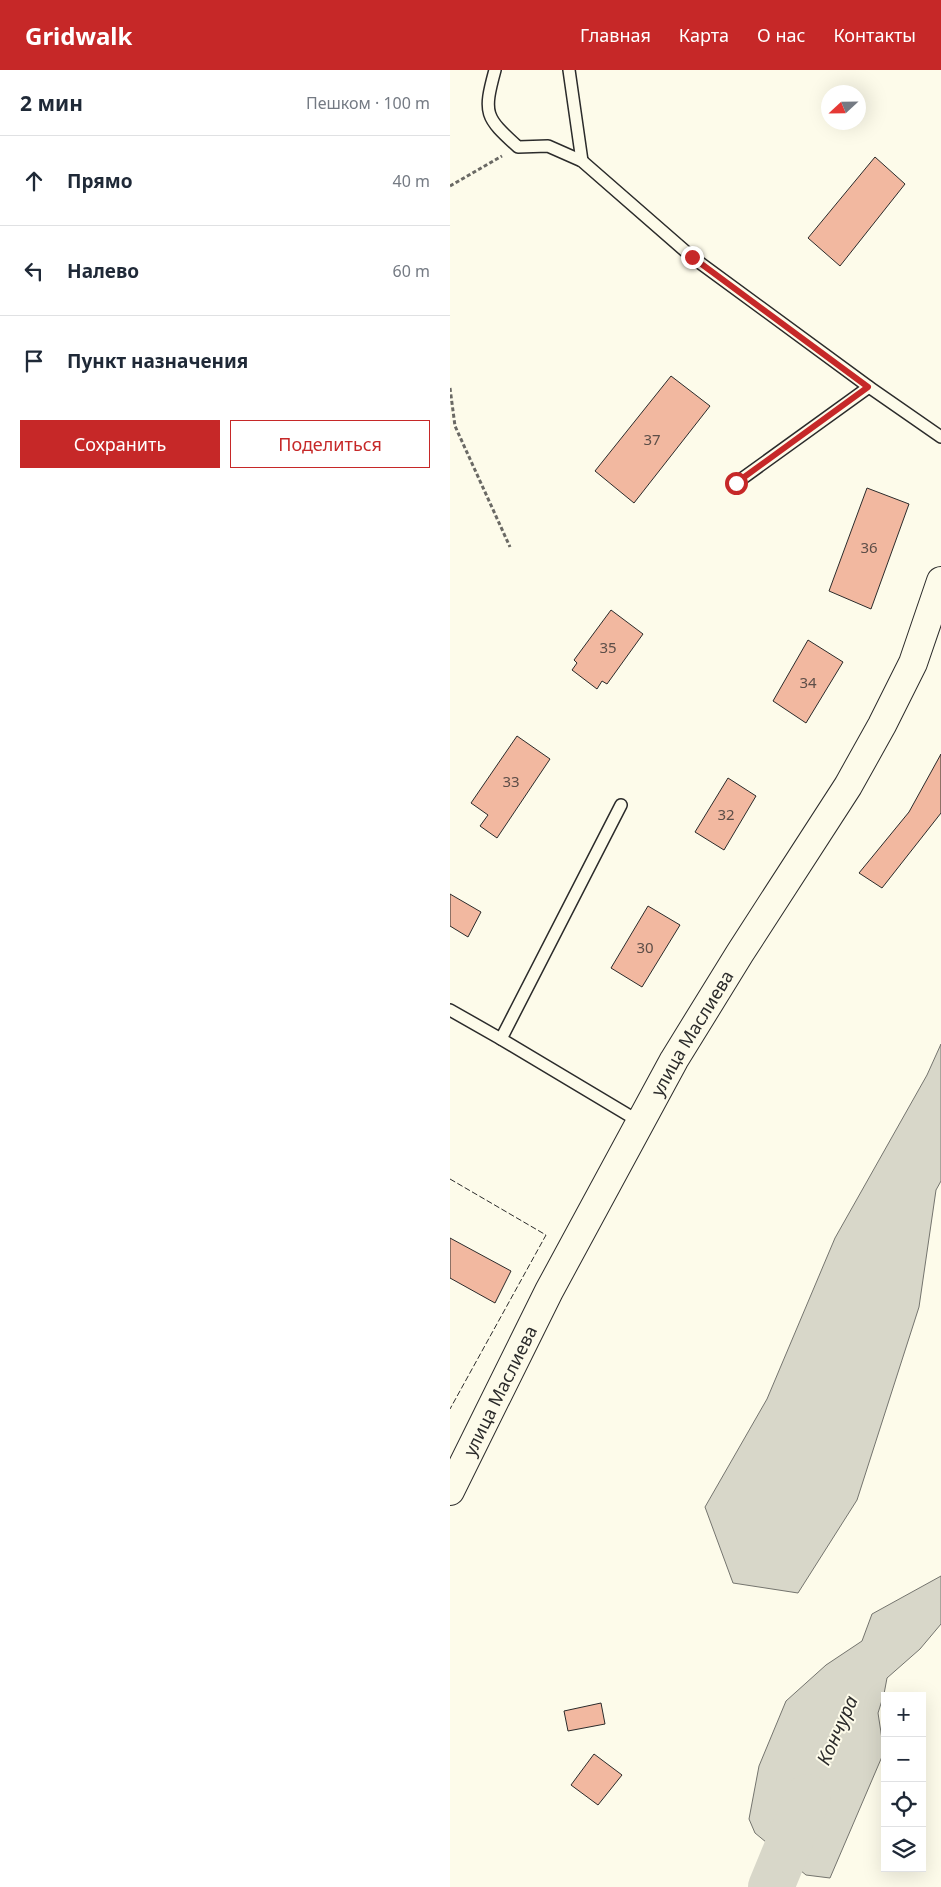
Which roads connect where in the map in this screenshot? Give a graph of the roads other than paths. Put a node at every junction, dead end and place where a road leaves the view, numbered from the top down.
1 (495, 70) edge
2 (569, 70) edge
3 (582, 161) junction
4 (868, 387) junction
5 (941, 437) edge
6 (736, 483) dead end
7 (941, 581) edge
8 (621, 805) dead end
9 (450, 1010) edge
10 (501, 1039) junction
11 (640, 1122) junction
12 (450, 1491) edge

1 - 3 lane
2 - 3 lane
3 - 4 lane
4 - 5 lane
4 - 6 lane
7 - 11 street, улица Маслиева
8 - 10 lane
9 - 10 lane
10 - 11 lane
11 - 12 street, улица Маслиева

